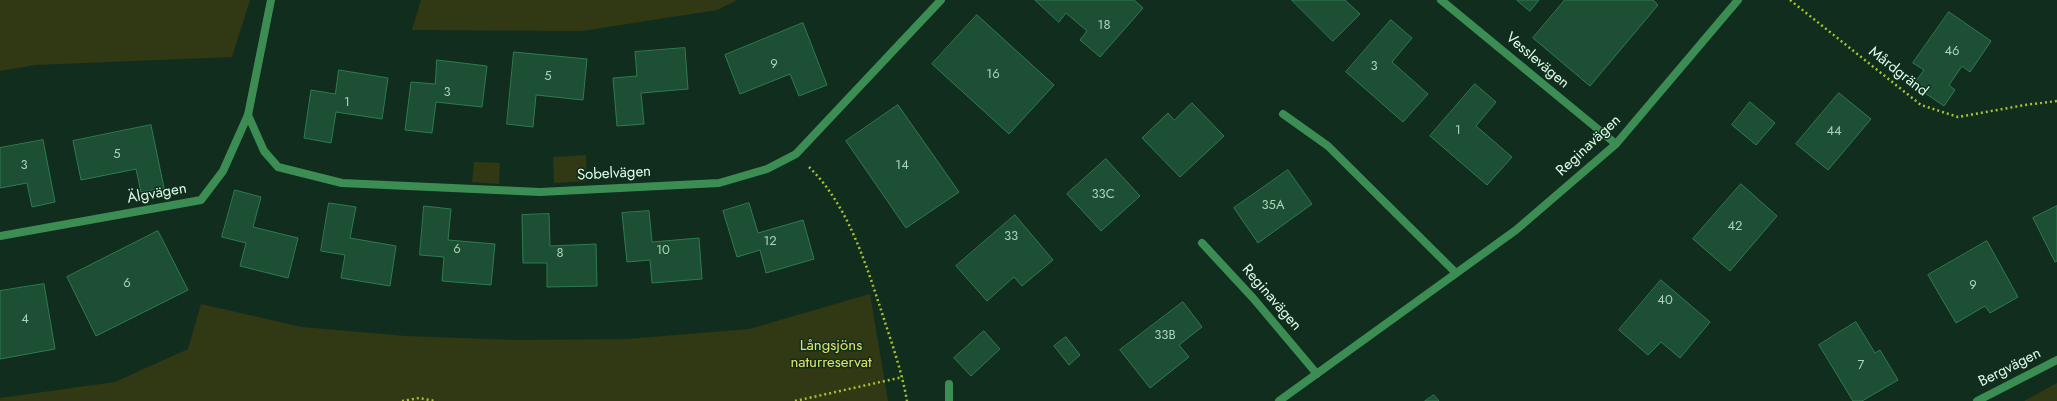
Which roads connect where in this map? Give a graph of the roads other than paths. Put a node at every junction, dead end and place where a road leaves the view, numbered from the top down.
1 (272, 0) edge
2 (941, 0) edge
3 (1441, 0) edge
4 (1738, 0) edge
5 (1283, 114) dead end
6 (248, 115) junction
7 (1616, 144) junction
8 (0, 236) edge
9 (1202, 243) dead end
10 (1456, 273) junction
11 (2057, 360) edge
12 (1317, 374) junction
13 (949, 384) dead end
14 (949, 401) edge
15 (1279, 401) edge
16 (1977, 401) edge

1 - 6 street, Älgvägen
2 - 6 street, Sobelvägen
3 - 7 street, Vesslevägen
4 - 7 street, Reginavägen
5 - 10 street
6 - 8 street, Älgvägen
7 - 10 street, Reginavägen
9 - 12 street, Reginavägen
10 - 12 street, Reginavägen
11 - 16 street, Bergvägen
12 - 15 street, Reginavägen
13 - 14 street

